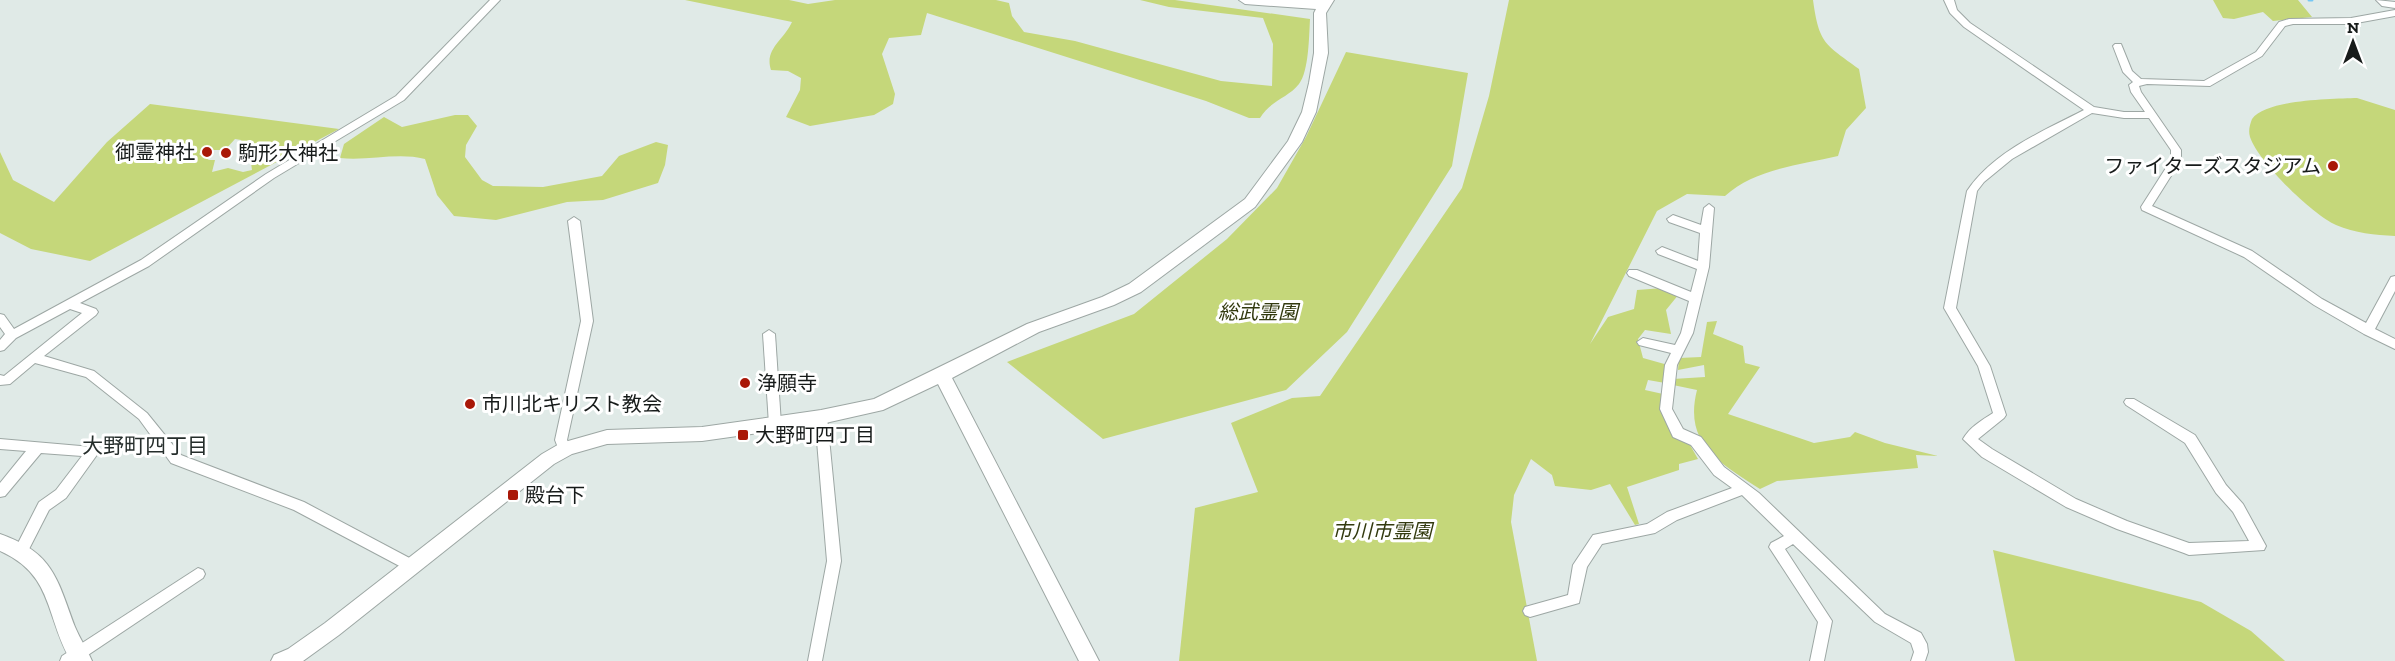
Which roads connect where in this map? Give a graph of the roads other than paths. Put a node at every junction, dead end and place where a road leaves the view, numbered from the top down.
1 (495, 0) edge
2 (1245, 0) edge
3 (1949, 0) edge
4 (2381, 0) edge
5 (1325, 3) edge
6 (2395, 5) edge
7 (2395, 13) edge
8 (2118, 46) dead end
9 (2138, 82) junction
10 (2091, 110) junction
11 (2151, 115) junction
12 (1708, 208) dead end
13 (1673, 219) dead end
14 (574, 221) dead end
15 (1706, 231) junction
16 (1662, 251) dead end
17 (1702, 267) junction
18 (1633, 273) dead end
19 (2395, 280) edge
20 (1694, 298) junction
21 (69, 304) junction
22 (0, 318) edge
23 (2368, 331) junction
24 (769, 334) dead end
25 (12, 335) junction
26 (1643, 342) dead end
27 (2395, 345) edge
28 (0, 347) edge
29 (1679, 351) junction
30 (33, 358) junction
31 (942, 375) junction
32 (0, 380) edge
33 (2130, 402) dead end
34 (821, 417) junction
35 (775, 424) junction
36 (0, 444) edge
37 (37, 448) junction
38 (565, 449) junction
39 (1744, 489) junction
40 (0, 492) edge
41 (1794, 537) junction
42 (0, 542) edge
43 (22, 549) junction
44 (412, 566) junction
45 (198, 574) dead end
46 (1530, 611) dead end
47 (75, 659) edge
48 (290, 659) edge
49 (815, 661) edge
50 (1089, 661) edge
51 (1817, 661) edge
52 (1918, 661) edge

1 - 21 street
2 - 5 street
3 - 10 street
4 - 6 street
5 - 31 street
7 - 9 street
8 - 9 street
9 - 11 street
10 - 11 street
10 - 33 street
11 - 23 street
12 - 15 street
13 - 15 street
14 - 38 street
15 - 17 street
16 - 17 street
17 - 20 street
18 - 20 street
19 - 23 street
20 - 29 street
21 - 25 street
21 - 30 street
22 - 25 street
23 - 27 street
24 - 35 street
25 - 28 street
26 - 29 street
29 - 39 street
30 - 32 street
30 - 44 street
31 - 34 street
31 - 50 street
34 - 35 street
34 - 49 street
35 - 38 street
36 - 37 street
37 - 40 street
37 - 43 street
38 - 44 street
39 - 41 street
39 - 46 street
41 - 51 street
41 - 52 street
42 - 43 street
43 - 47 street
44 - 48 street
45 - 47 street

